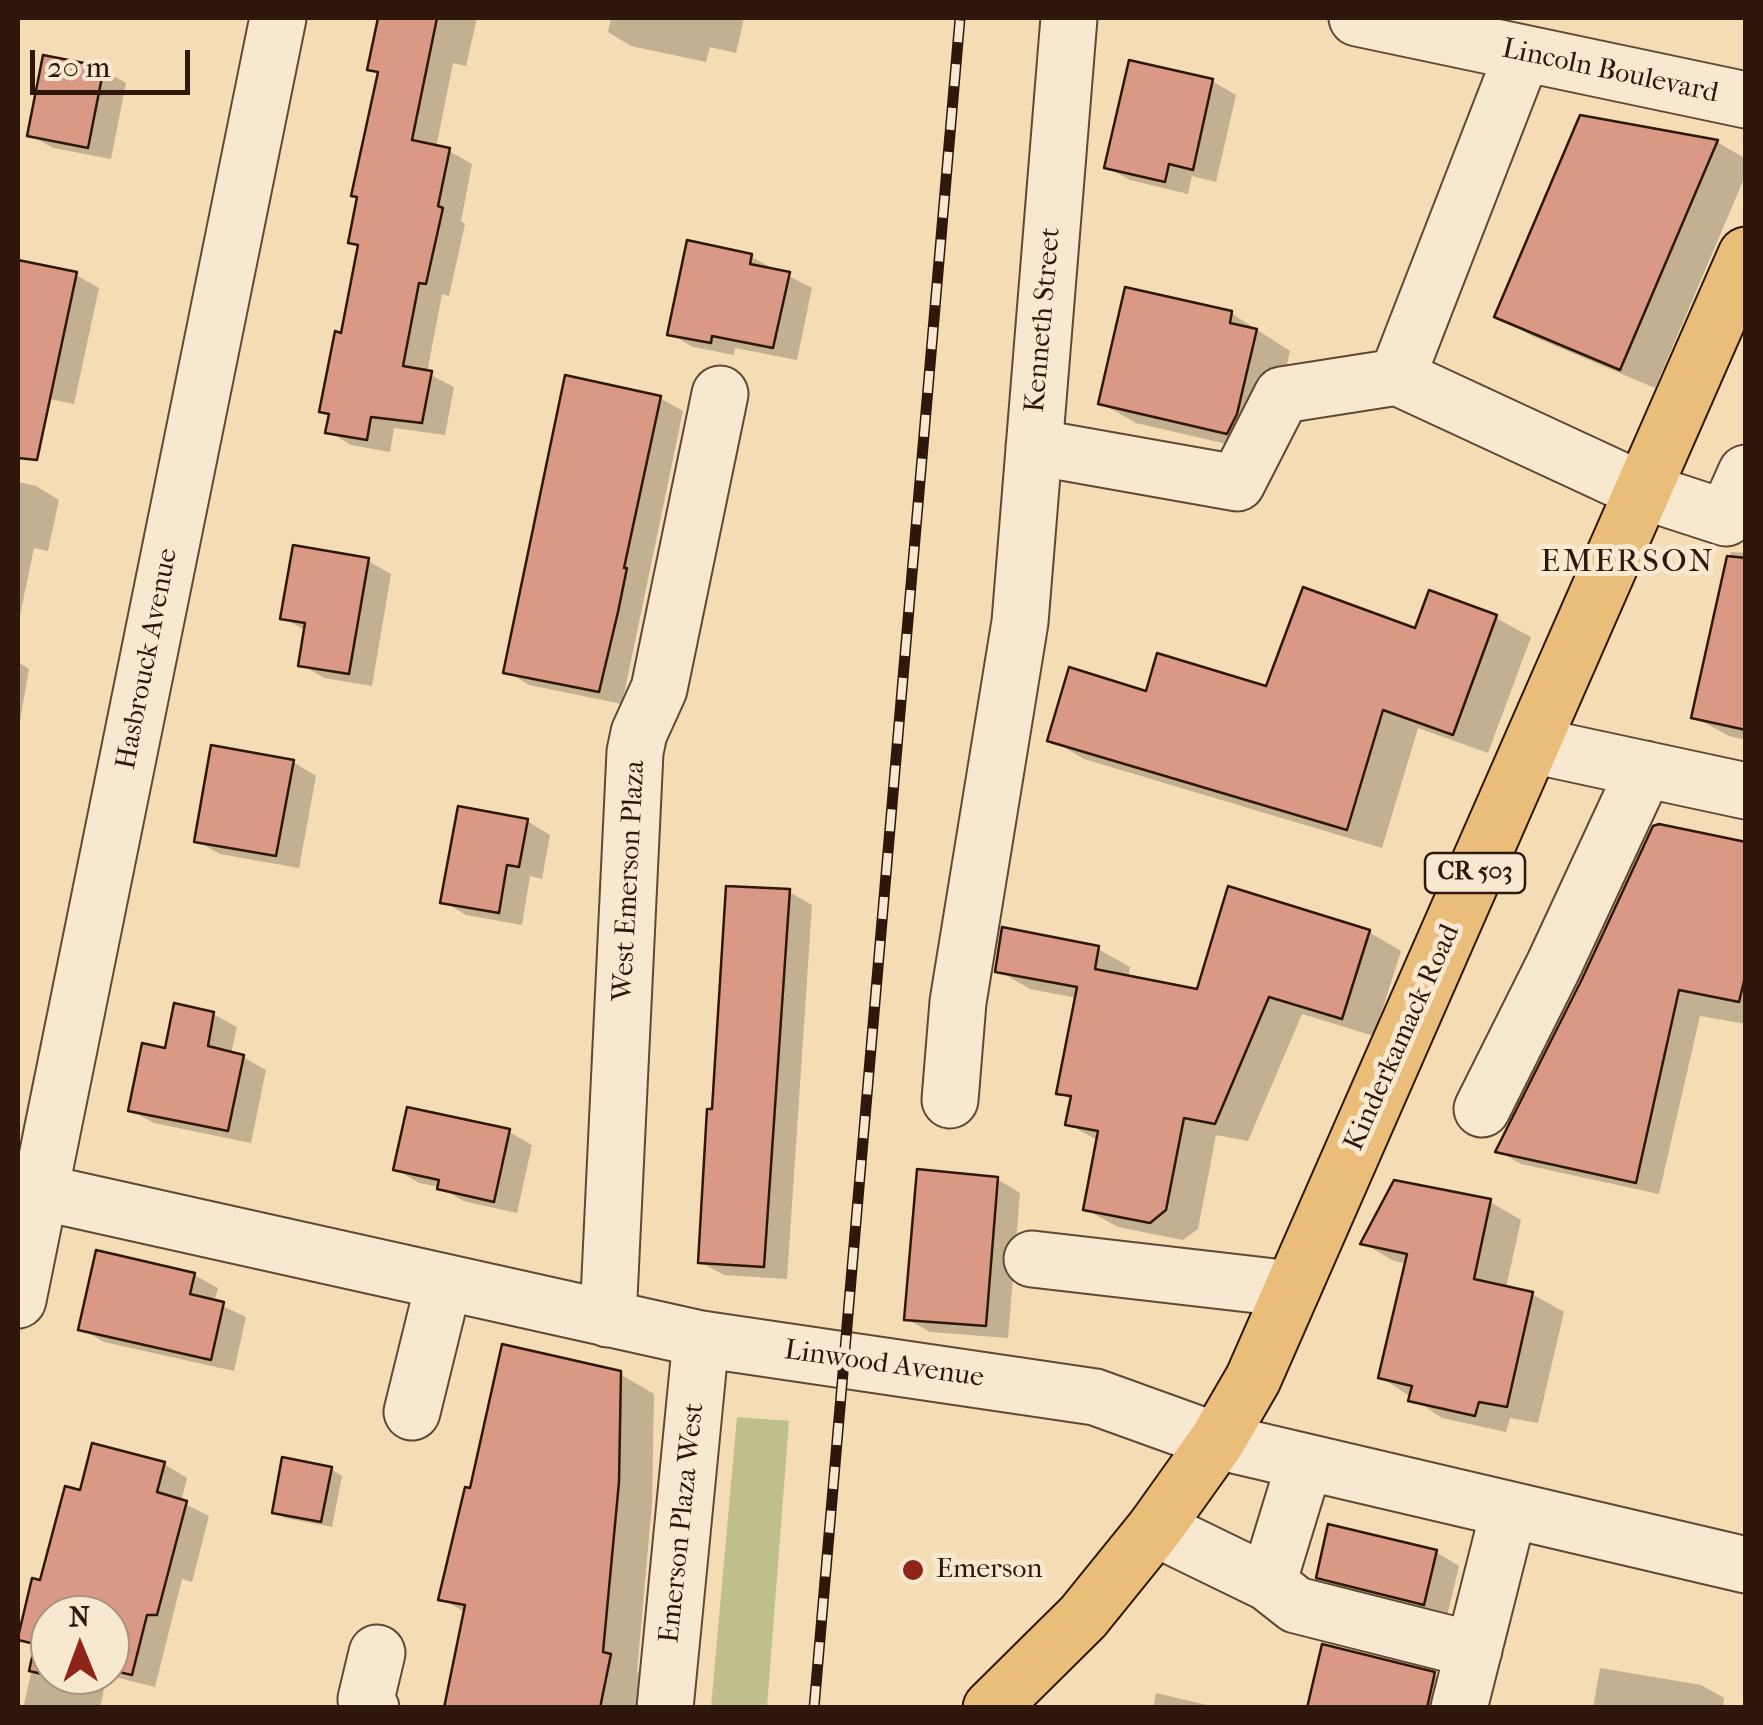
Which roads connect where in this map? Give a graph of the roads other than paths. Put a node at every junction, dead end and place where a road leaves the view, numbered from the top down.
1 (278, 18) edge
2 (1069, 18) edge
3 (1356, 18) edge
4 (1522, 53) junction
5 (1746, 100) edge
6 (1739, 291) edge
7 (1397, 377) junction
8 (720, 394) dead end
9 (1034, 447) junction
10 (1643, 491) junction
11 (1739, 507) edge
12 (1532, 744) junction
13 (1645, 769) junction
14 (1746, 792) edge
15 (950, 1100) dead end
16 (1482, 1109) dead end
17 (28, 1189) edge
18 (1032, 1259) dead end
19 (444, 1282) junction
20 (1292, 1289) junction
21 (18, 1300) edge
22 (608, 1319) junction
23 (701, 1338) junction
24 (412, 1412) dead end
25 (1217, 1441) junction
26 (1305, 1462) junction
27 (1509, 1510) junction
28 (1155, 1528) junction
29 (1746, 1565) edge
30 (1268, 1583) junction
31 (1474, 1650) junction
32 (376, 1653) dead end
33 (371, 1708) edge
34 (665, 1708) edge
35 (991, 1708) edge
36 (1459, 1708) edge

1 - 17 street, Hasbrouck Avenue
2 - 9 street, Kenneth Street
3 - 4 street, Lincoln Boulevard
4 - 5 street, Lincoln Boulevard
4 - 7 street
6 - 10 main road, Kinderkamack Road / CR 503
7 - 9 street
7 - 10 street
8 - 22 street, West Emerson Plaza
9 - 15 street, Kenneth Street
10 - 11 street
10 - 12 main road, Kinderkamack Road / CR 503
12 - 13 street
12 - 20 main road, Kinderkamack Road / CR 503
13 - 14 street
13 - 16 street
17 - 19 street, Linwood Avenue
17 - 21 street, Hasbrouck Avenue
18 - 20 street
19 - 22 street, Linwood Avenue
19 - 24 street
20 - 25 main road, Kinderkamack Road / CR 503
22 - 23 street, Linwood Avenue
23 - 25 street, Linwood Avenue
23 - 34 street, Emerson Plaza West
25 - 26 street, Linwood Avenue
25 - 28 main road, Kinderkamack Road / CR 503
26 - 27 street, Linwood Avenue
26 - 30 street
27 - 29 street, Linwood Avenue
27 - 31 street
28 - 30 street
28 - 35 main road, Kinderkamack Road / CR 503
30 - 31 street
31 - 36 street
32 - 33 street

